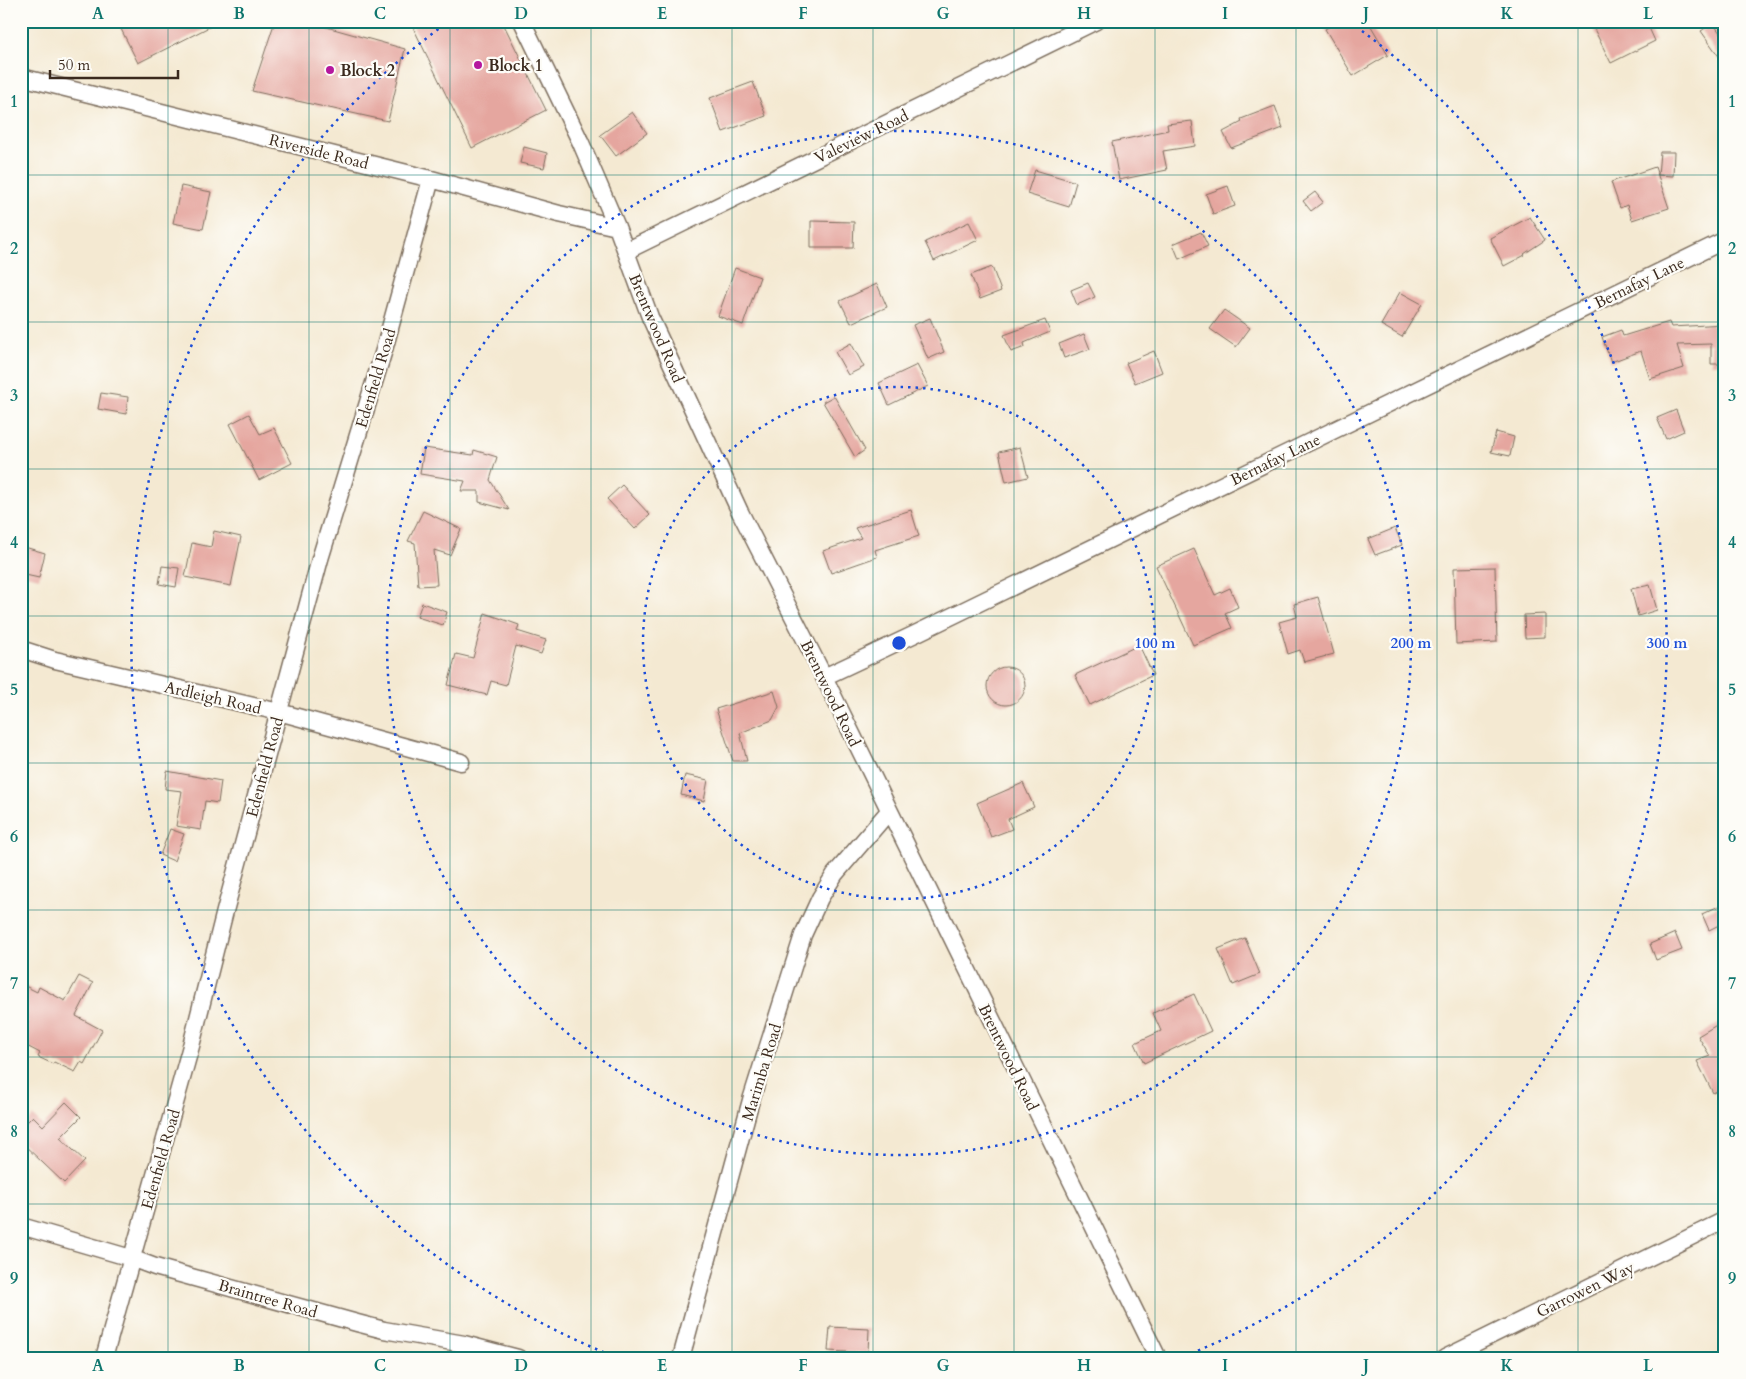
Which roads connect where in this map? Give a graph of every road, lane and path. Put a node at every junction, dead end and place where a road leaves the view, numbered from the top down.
1 (522, 21) edge
2 (1096, 21) edge
3 (21, 77) edge
4 (431, 179) junction
5 (617, 227) junction
6 (1725, 240) edge
7 (626, 251) junction
8 (21, 649) edge
9 (824, 677) junction
10 (279, 712) junction
11 (461, 762) dead end
12 (889, 811) junction
13 (1725, 1220) edge
14 (21, 1226) edge
15 (131, 1258) junction
16 (104, 1358) edge
17 (518, 1358) edge
18 (682, 1358) edge
19 (1158, 1358) edge
20 (1445, 1358) edge

1 - 5 street, Brentwood Road
2 - 7 street, Valeview Road
3 - 4 street, Riverside Road
4 - 5 street, Riverside Road
4 - 10 street, Edenfield Road
5 - 7 street, Brentwood Road
6 - 9 street, Bernafay Lane
7 - 9 street, Brentwood Road
8 - 10 street, Ardleigh Road
9 - 12 street, Brentwood Road
10 - 11 street, Ardleigh Road
10 - 15 street, Edenfield Road
12 - 18 street, Marimba Road
12 - 19 street, Brentwood Road
13 - 20 street, Garrowen Way
14 - 15 street, Braintree Road
15 - 16 street, Edenfield Road
15 - 17 street, Braintree Road

